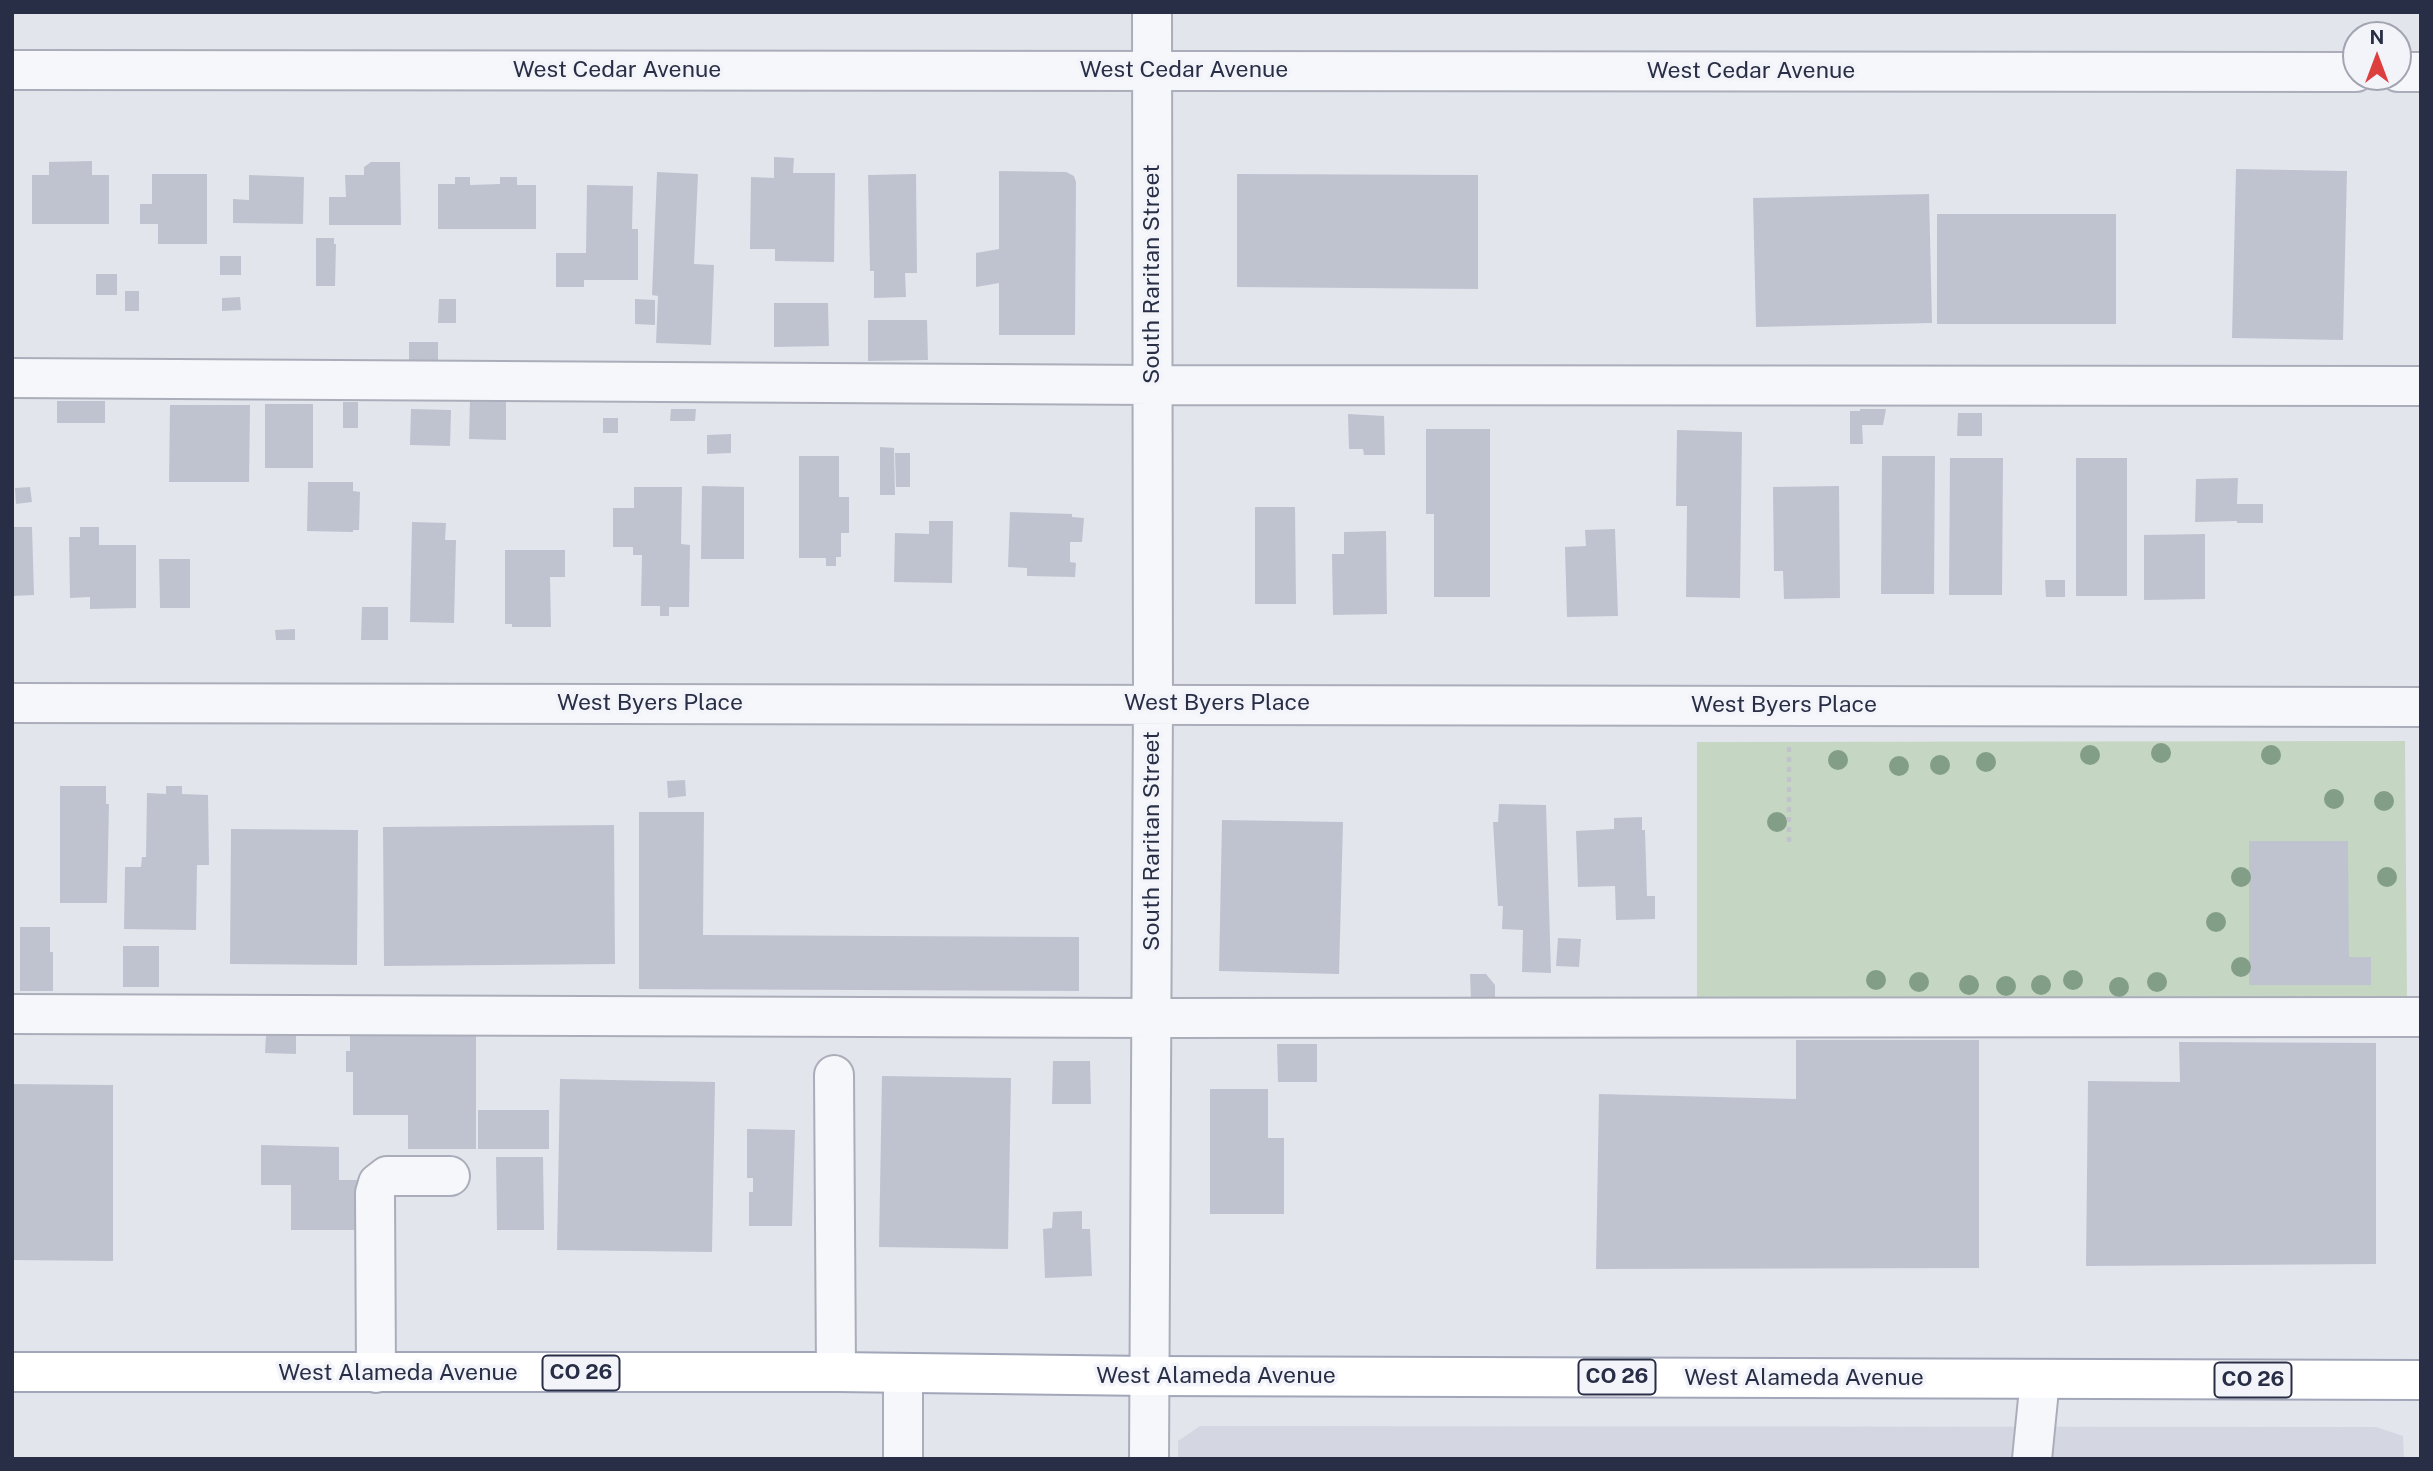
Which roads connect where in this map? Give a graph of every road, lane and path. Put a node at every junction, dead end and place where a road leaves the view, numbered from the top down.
1 (1152, 12) edge
2 (12, 70) edge
3 (1152, 70) junction
4 (2342, 72) edge
5 (12, 378) edge
6 (1152, 385) junction
7 (2421, 386) edge
8 (12, 703) edge
9 (1153, 703) junction
10 (1789, 705) junction
11 (2421, 707) edge
12 (1789, 843) dead end
13 (12, 1014) edge
14 (2421, 1017) edge
15 (1151, 1018) junction
16 (834, 1075) dead end
17 (450, 1175) dead end
18 (12, 1372) edge
19 (836, 1372) junction
20 (376, 1373) junction
21 (903, 1373) junction
22 (1149, 1376) junction
23 (2040, 1379) junction
24 (2421, 1380) edge
25 (903, 1459) edge
26 (1149, 1459) edge
27 (2032, 1459) edge

1 - 3 street, South Raritan Street
2 - 3 street, West Cedar Avenue
3 - 4 street, West Cedar Avenue
3 - 6 street, South Raritan Street
5 - 6 street
6 - 7 street
6 - 9 street, South Raritan Street
8 - 9 street, West Byers Place
9 - 10 street, West Byers Place
9 - 15 street, South Raritan Street
10 - 11 street, West Byers Place
10 - 12 path
13 - 15 street
14 - 15 street
15 - 22 street, South Raritan Street
16 - 19 street
17 - 20 street
18 - 20 main road, West Alameda Avenue / CO 26
19 - 20 main road, West Alameda Avenue / CO 26
19 - 21 main road, West Alameda Avenue / CO 26
21 - 22 main road, West Alameda Avenue / CO 26
21 - 25 street
22 - 23 main road, West Alameda Avenue / CO 26
22 - 26 street, South Raritan Street
23 - 24 main road, West Alameda Avenue / CO 26
23 - 27 street

